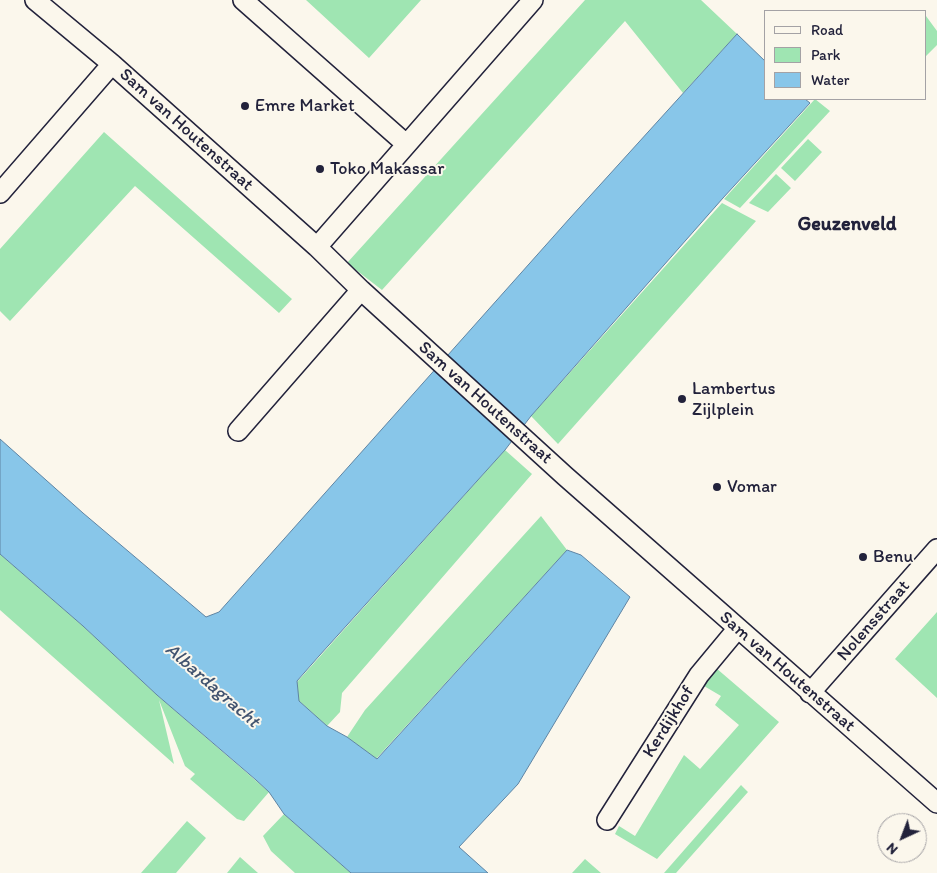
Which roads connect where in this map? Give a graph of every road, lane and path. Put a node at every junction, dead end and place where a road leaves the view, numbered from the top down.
1 (35, 0) edge
2 (243, 0) edge
3 (533, 0) edge
4 (112, 64) junction
5 (406, 144) junction
6 (0, 193) edge
7 (317, 247) junction
8 (362, 290) junction
9 (238, 431) dead end
10 (937, 548) edge
11 (738, 628) junction
12 (810, 693) junction
13 (937, 803) edge
14 (607, 820) dead end

1 - 4 street, Sam van Houtenstraat
2 - 5 street
3 - 5 street
4 - 6 street
4 - 7 street, Sam van Houtenstraat
5 - 7 street
7 - 8 street, Sam van Houtenstraat
8 - 9 street
8 - 11 street, Sam van Houtenstraat
10 - 12 street, Nolensstraat
11 - 12 street, Sam van Houtenstraat
11 - 14 street, Kerdijkhof
12 - 13 street, Sam van Houtenstraat

